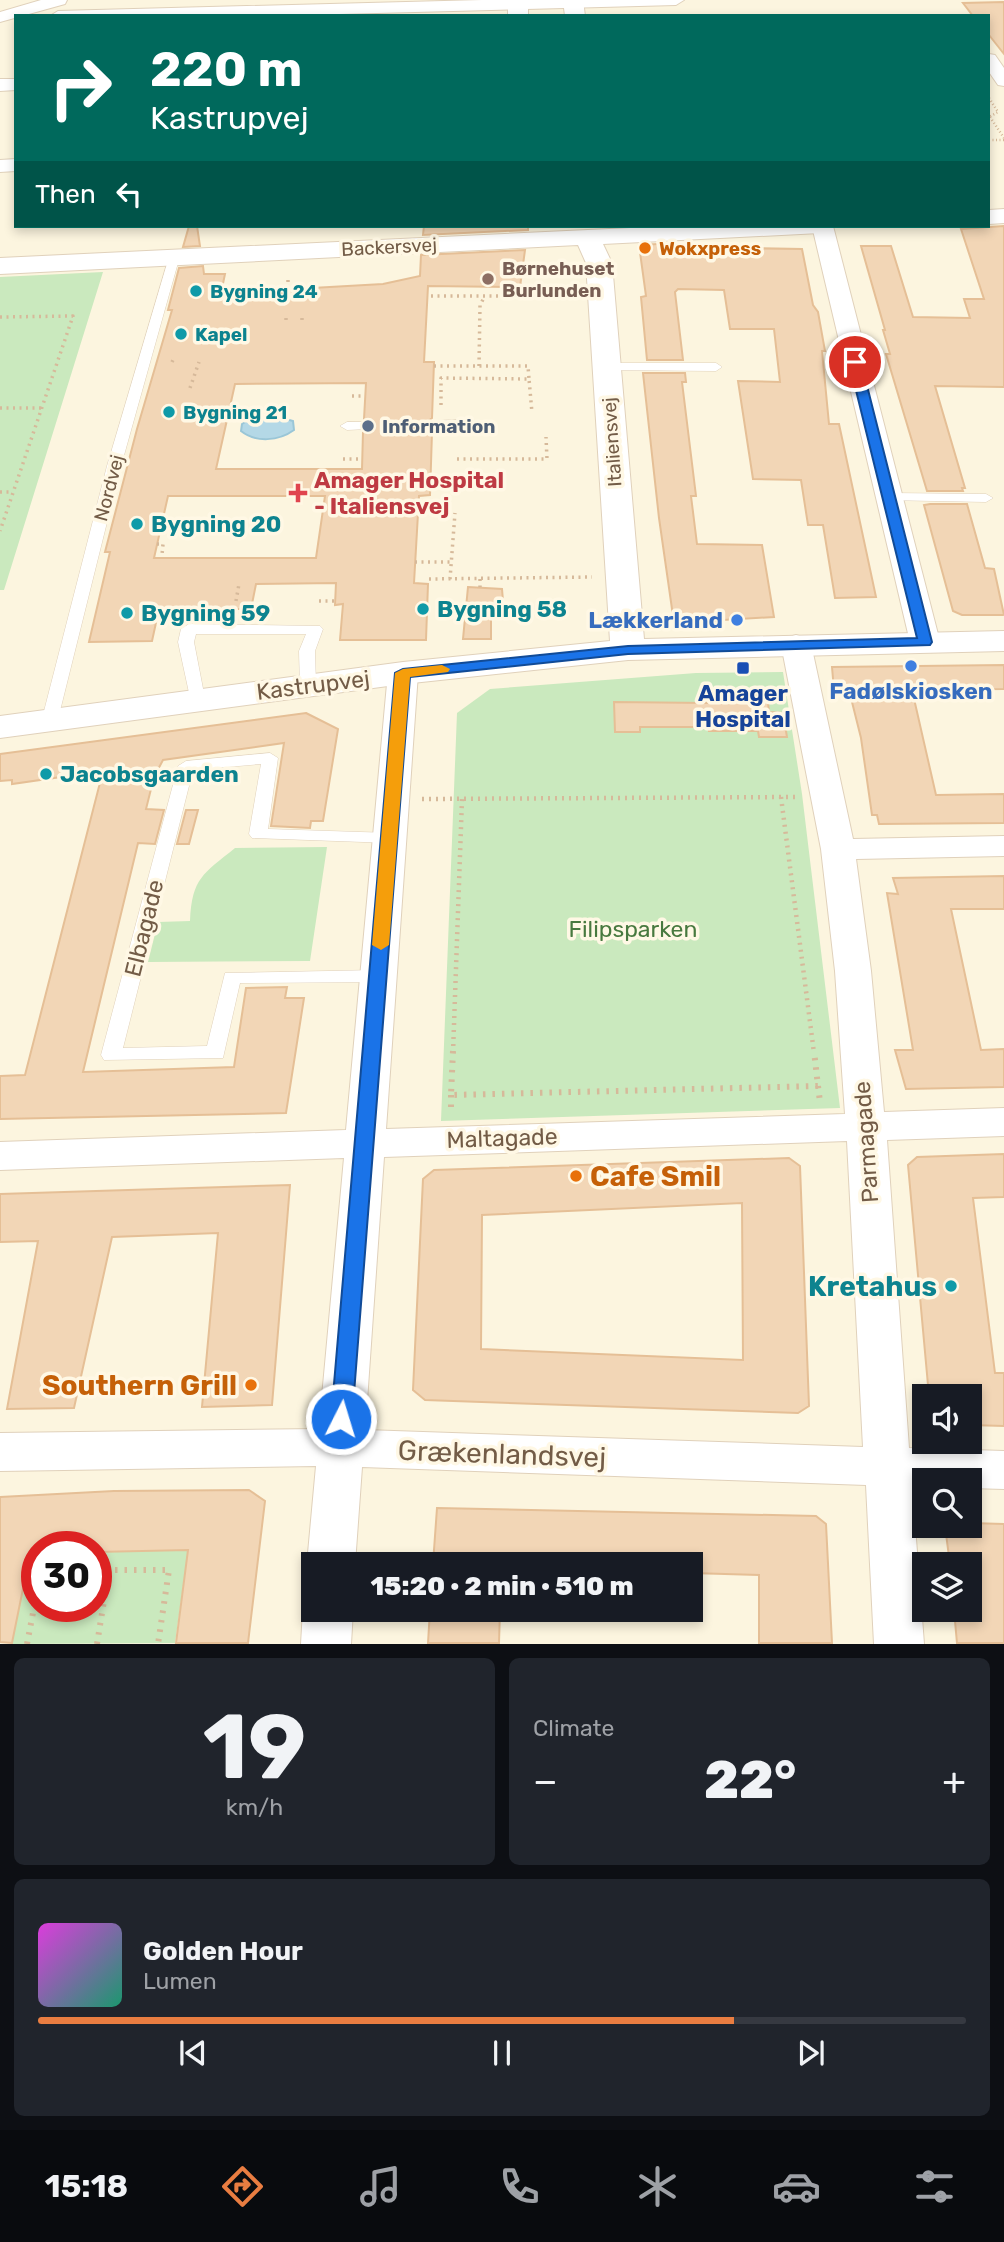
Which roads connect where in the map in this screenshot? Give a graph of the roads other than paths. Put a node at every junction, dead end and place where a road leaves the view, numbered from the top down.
1 (59, 0) edge
2 (676, 0) edge
3 (518, 6) edge
4 (574, 6) edge
5 (150, 14) edge
6 (0, 17) edge
7 (990, 60) edge
8 (1004, 81) edge
9 (715, 228) edge
10 (822, 228) edge
11 (670, 229) edge
12 (532, 232) edge
13 (594, 233) edge
14 (173, 259) junction
15 (0, 266) edge
16 (607, 367) junction
17 (716, 367) dead end
18 (437, 419) road end
19 (457, 424) dead end
20 (347, 426) dead end
21 (363, 426) dead end
22 (889, 497) junction
23 (986, 498) dead end
24 (1004, 641) edge
25 (925, 642) junction
26 (796, 645) junction
27 (628, 650) junction
28 (403, 673) junction
29 (308, 686) junction
30 (197, 699) junction
31 (50, 719) junction
32 (0, 727) edge
33 (391, 838) junction
34 (1004, 846) edge
35 (838, 849) junction
36 (378, 976) junction
37 (1004, 1122) edge
38 (866, 1127) junction
39 (364, 1143) junction
40 (0, 1156) edge
41 (339, 1447) junction
42 (0, 1452) edge
43 (887, 1468) junction
44 (1004, 1470) edge
45 (332, 1552) edge
46 (327, 1622) edge
47 (326, 1643) edge
48 (899, 1643) edge

1 - 6 street
2 - 4 street
3 - 4 street
3 - 5 street
7 - 8 street
9 - 11 street, Backersvej
10 - 22 street
11 - 13 street, Backersvej
12 - 13 street, Backersvej
12 - 14 street, Backersvej
13 - 16 street, Italiensvej
14 - 15 street, Backersvej
14 - 31 lane, Nordvej
16 - 17 lane
16 - 27 street, Italiensvej
18 - 19 lane
20 - 21 lane
22 - 23 lane
22 - 25 street
24 - 25 street, Kastrupvej
25 - 26 street, Kastrupvej
26 - 27 street, Kastrupvej
26 - 35 street, Parmagade
27 - 28 street, Kastrupvej
28 - 29 street, Kastrupvej
28 - 33 street
29 - 30 street, Kastrupvej
29 - 30 lane
30 - 31 street, Kastrupvej
31 - 32 street, Kastrupvej
33 - 36 street
33 - 36 lane, Elbagade
34 - 35 street
35 - 38 street, Parmagade
36 - 39 street
37 - 38 street, Maltagade
38 - 39 street, Maltagade
38 - 43 street, Parmagade
39 - 40 street, Maltagade
39 - 41 street
41 - 42 street, Grækenlandsvej
41 - 43 street, Grækenlandsvej
41 - 45 street
43 - 44 street, Grækenlandsvej
43 - 48 street, Parmagade
46 - 47 street

